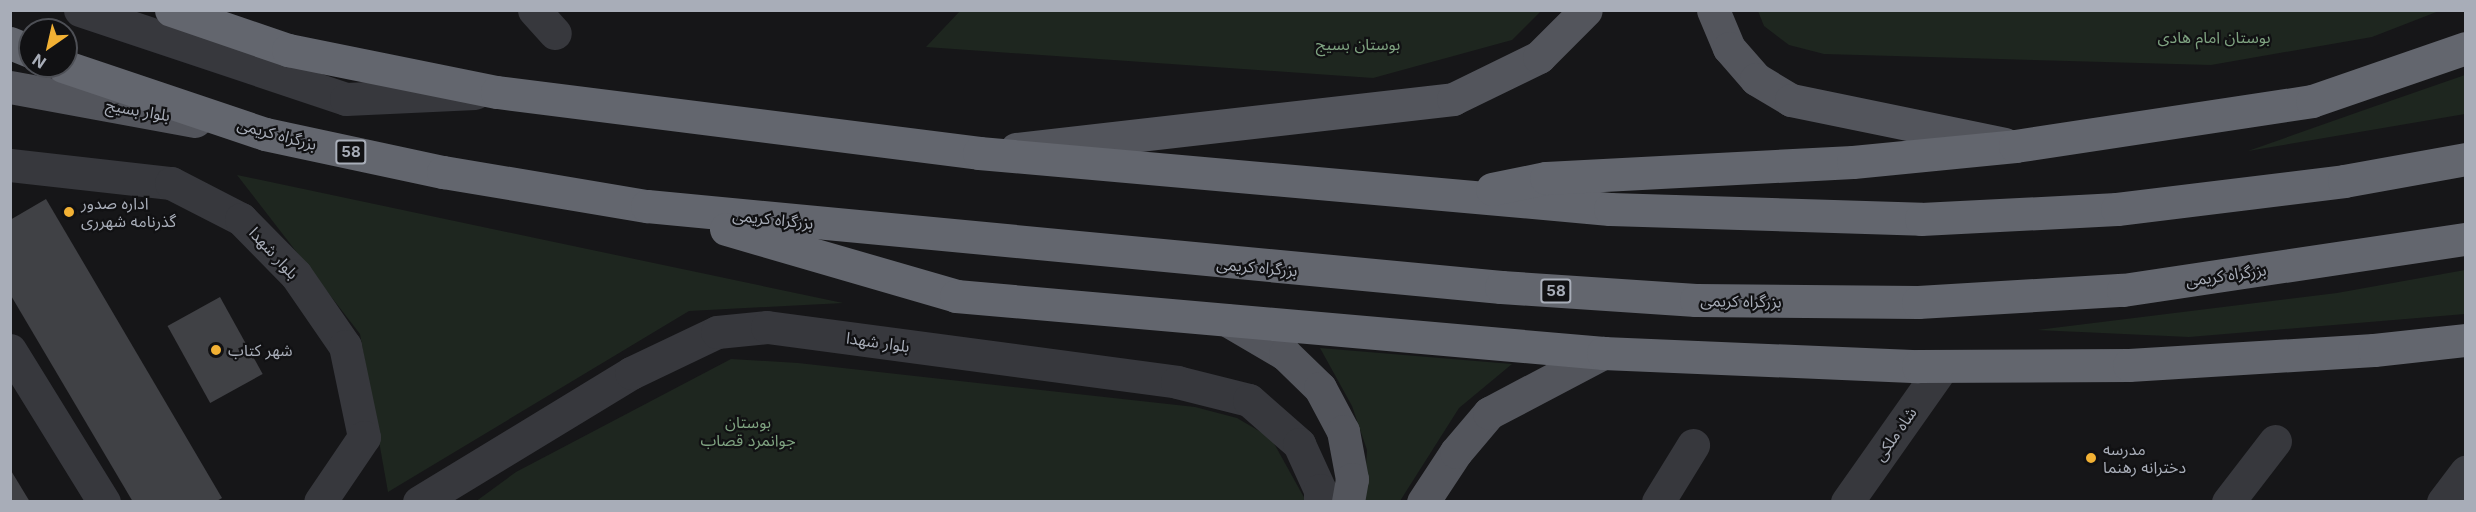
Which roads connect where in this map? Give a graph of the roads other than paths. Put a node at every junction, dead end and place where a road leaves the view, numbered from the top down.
1 (80, 10) edge
2 (171, 10) edge
3 (1586, 10) edge
4 (1713, 10) edge
5 (2466, 48) edge
6 (78, 71) edge
7 (10, 87) edge
8 (497, 92) junction
9 (265, 134) junction
10 (2015, 146) junction
11 (980, 153) junction
12 (2466, 159) edge
13 (10, 165) edge
14 (1455, 197) junction
15 (647, 206) junction
16 (2466, 239) edge
17 (1227, 320) junction
18 (2466, 340) edge
19 (10, 350) edge
20 (1603, 353) junction
21 (1943, 366) junction
22 (2275, 441) dead end
23 (1693, 445) dead end
24 (2466, 472) edge
25 (105, 501) edge
26 (320, 501) edge
27 (419, 501) edge
28 (1320, 501) edge
29 (1348, 501) edge
30 (1423, 501) edge
31 (1658, 501) edge
32 (1847, 501) edge
33 (2228, 501) edge
34 (2442, 501) edge

1 - 8 street
2 - 8 highway
3 - 11 main road
4 - 10 main road
5 - 10 highway
6 - 9 highway, بزرگراه کریمی / 58
7 - 9 main road, بلوار بسیج
8 - 11 highway
9 - 15 highway, بزرگراه کریمی / 58
10 - 14 highway
11 - 14 highway
12 - 14 highway
13 - 26 street, بلوار شهدا
15 - 16 highway, بزرگراه کریمی / 58
15 - 17 highway
17 - 20 highway
17 - 29 main road
18 - 21 highway
19 - 25 street
20 - 21 highway
20 - 30 main road
21 - 32 street, شاه ملکی
22 - 33 street
23 - 31 street
24 - 34 street
27 - 28 street, بلوار شهدا

